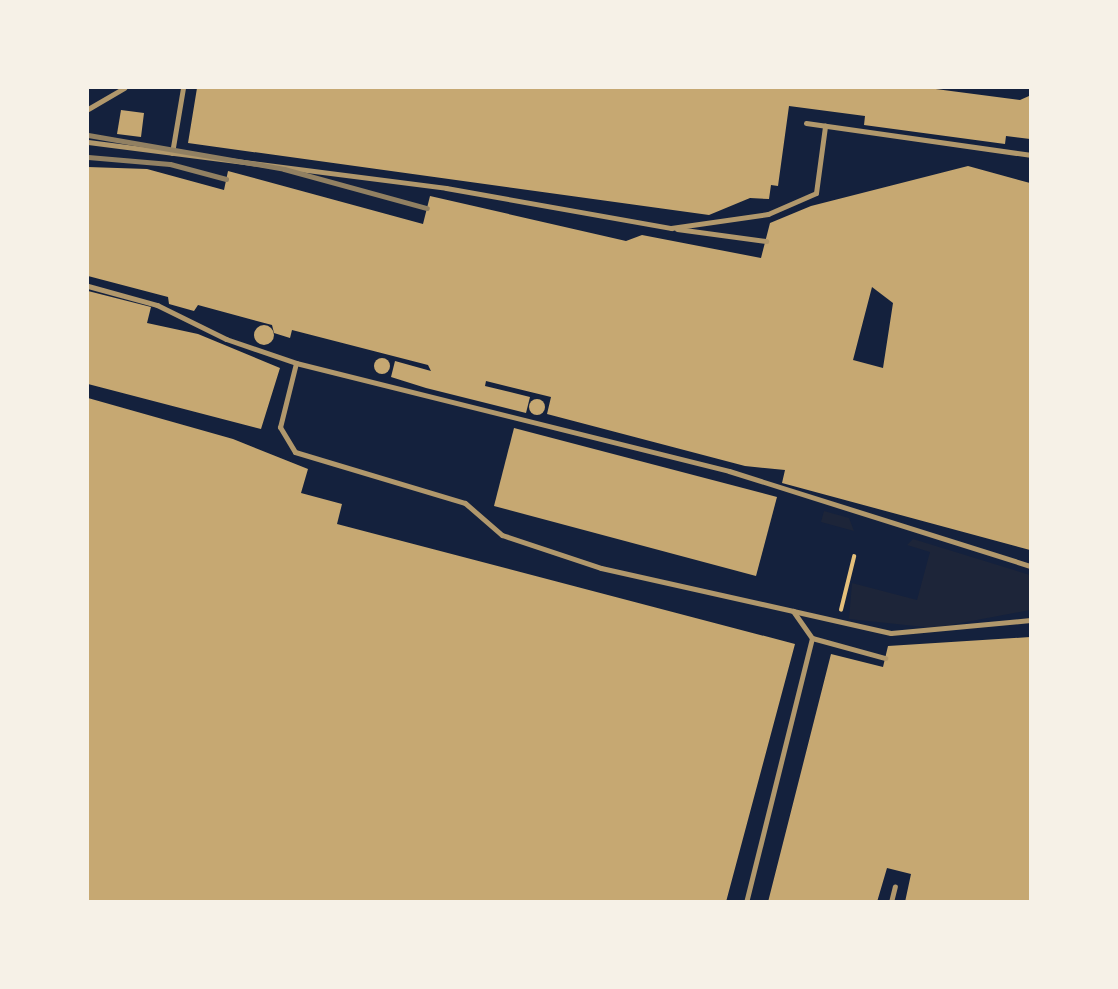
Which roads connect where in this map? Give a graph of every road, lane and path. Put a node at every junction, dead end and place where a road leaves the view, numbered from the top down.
1 (124, 88) edge
2 (183, 88) edge
3 (88, 109) edge
4 (806, 123) dead end
5 (825, 126) junction
6 (88, 142) edge
7 (172, 153) junction
8 (1031, 155) edge
9 (671, 228) junction
10 (766, 241) dead end
11 (88, 286) edge
12 (296, 363) junction
13 (854, 558) dead end
14 (1031, 566) edge
15 (793, 611) junction
16 (1031, 620) edge
17 (837, 623) junction
18 (812, 638) junction
19 (885, 658) dead end
20 (895, 886) dead end
21 (746, 901) edge
22 (891, 901) edge

1 - 3 lane
2 - 7 lane
4 - 5 lane
5 - 8 lane
5 - 9 lane
6 - 7 lane
7 - 9 lane
9 - 10 lane
11 - 12 lane
12 - 14 lane
12 - 15 lane
13 - 17 path
15 - 17 lane
15 - 18 lane
16 - 17 lane
18 - 19 lane
18 - 21 lane
20 - 22 lane

